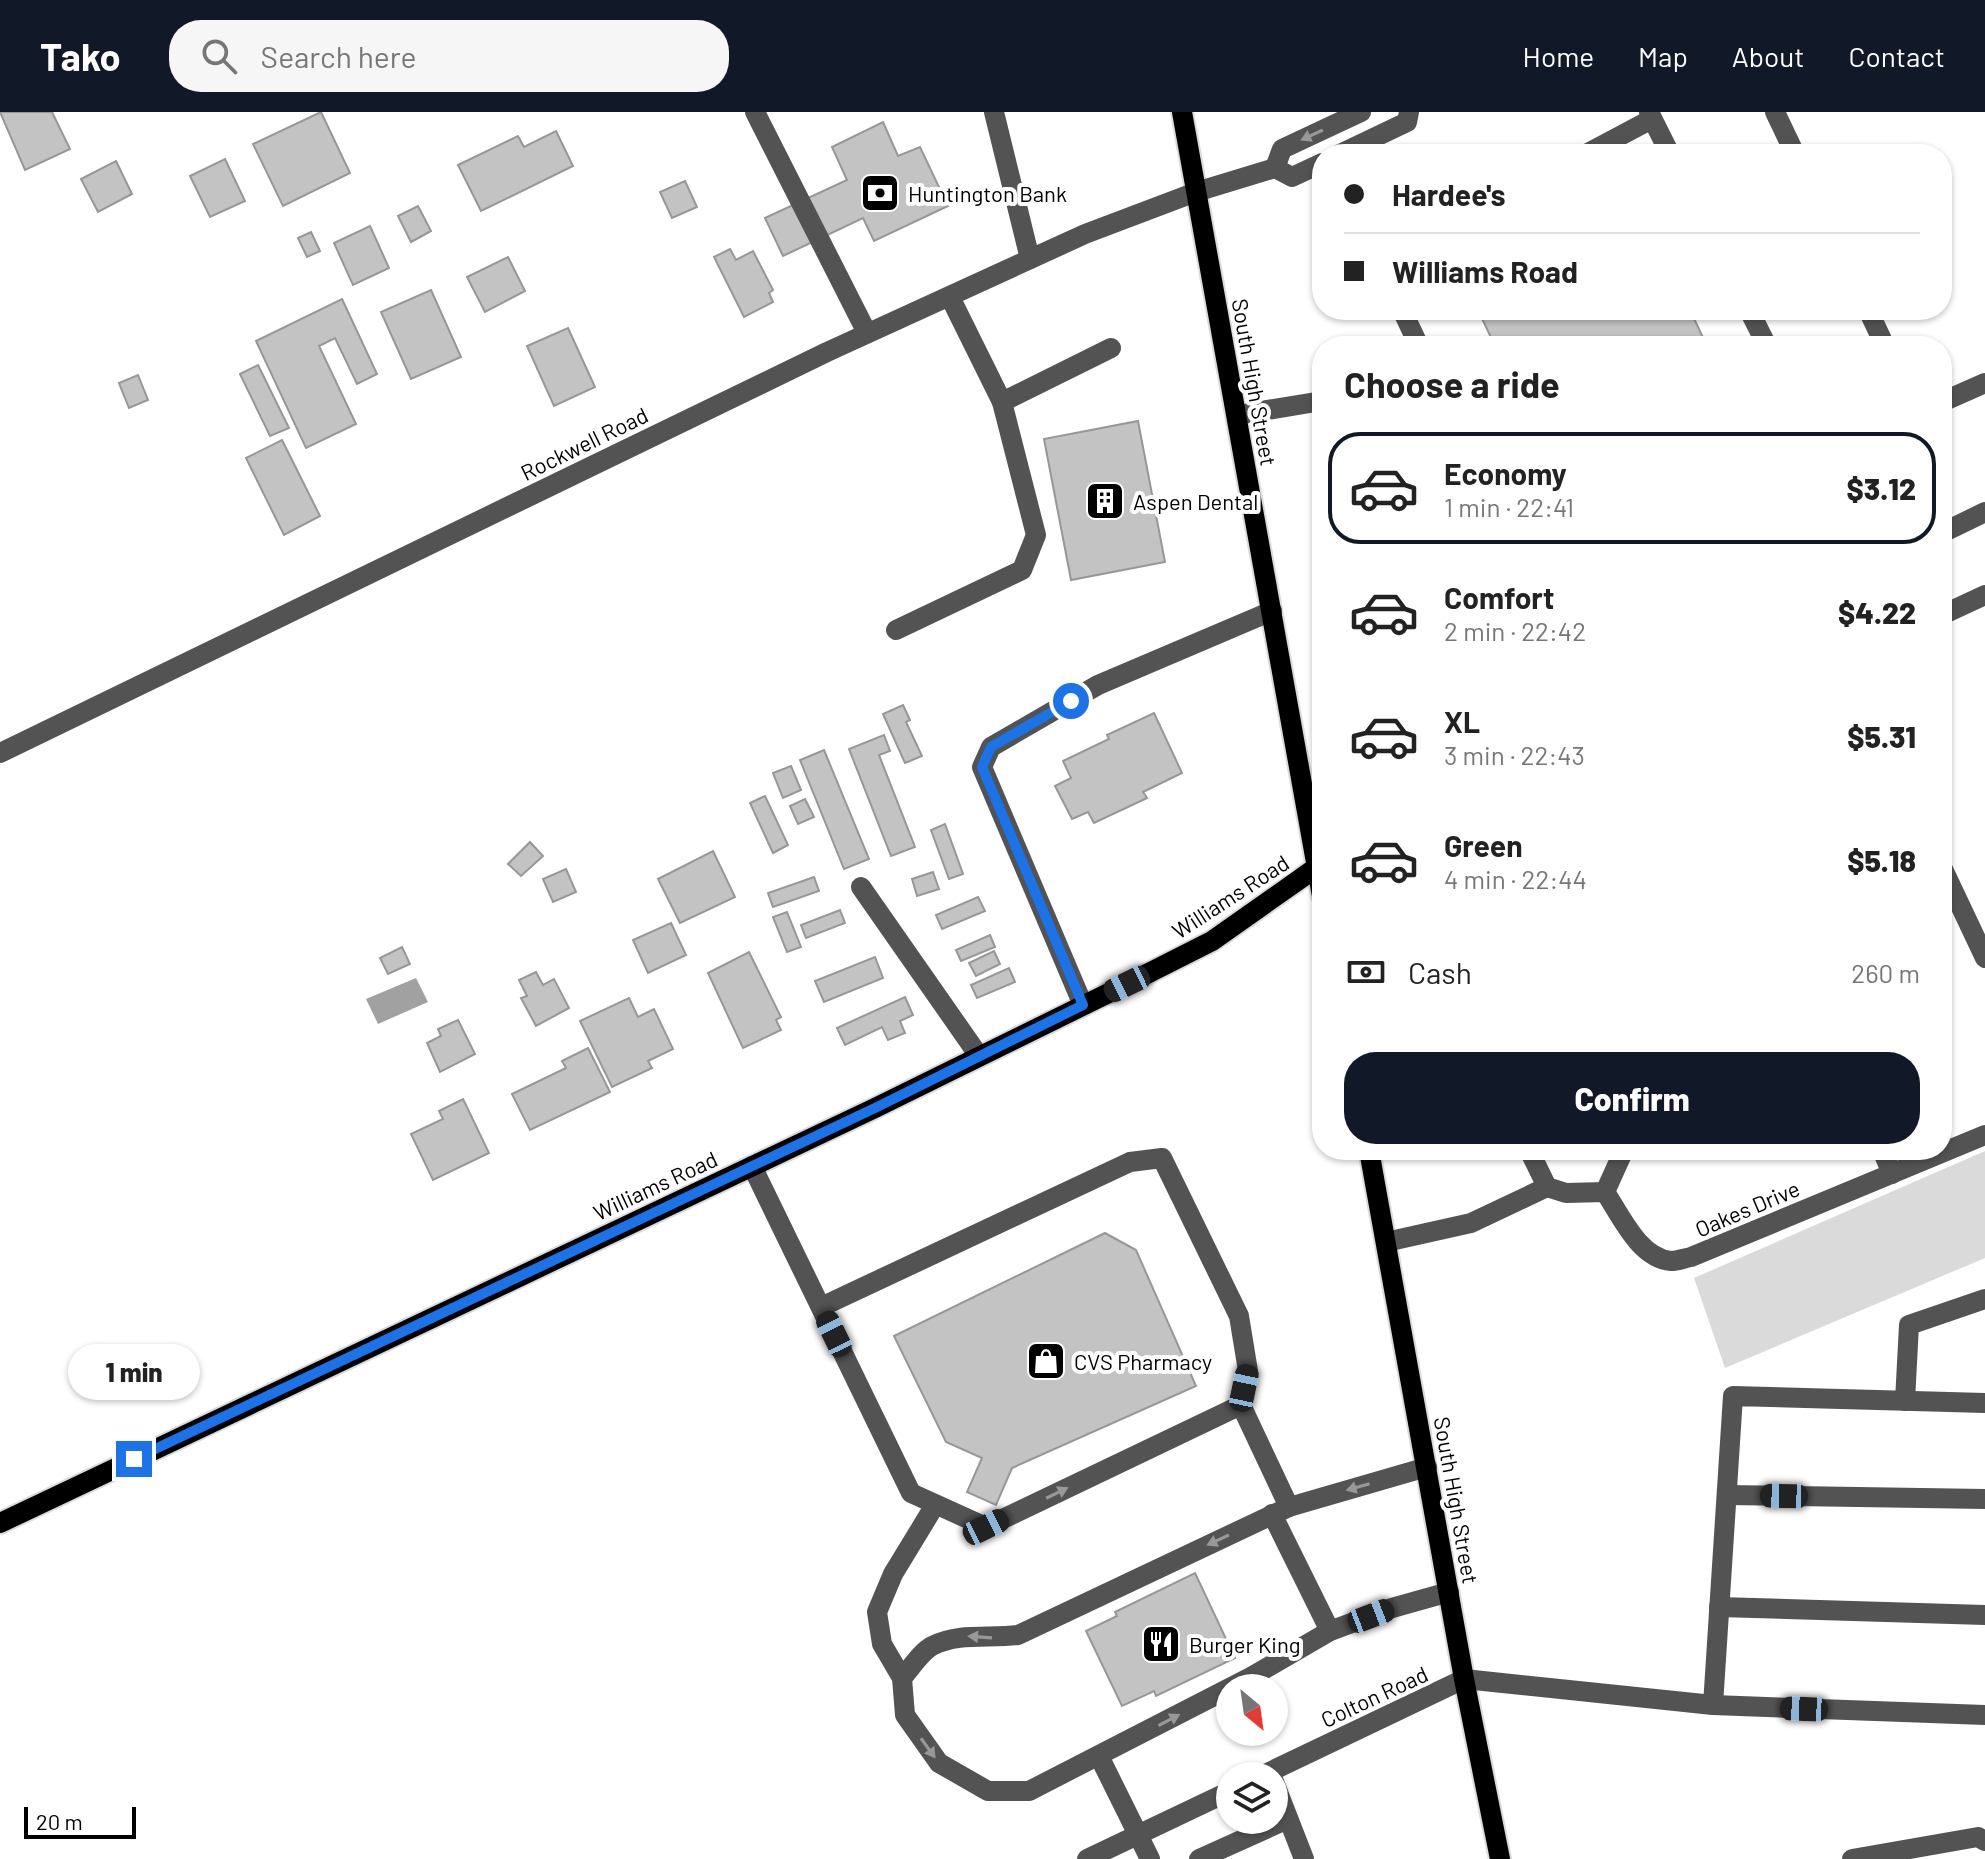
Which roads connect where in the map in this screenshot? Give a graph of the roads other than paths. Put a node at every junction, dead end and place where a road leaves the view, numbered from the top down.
1 (755, 112) edge
2 (994, 112) edge
3 (1182, 112) edge
4 (1361, 112) edge
5 (1409, 112) edge
6 (1775, 112) edge
7 (1650, 115) edge
8 (1361, 144) edge
9 (1602, 144) edge
10 (1665, 144) edge
11 (1790, 144) edge
12 (1275, 168) junction
13 (1312, 168) edge
14 (1196, 192) junction
15 (1030, 259) junction
16 (950, 297) junction
17 (867, 333) junction
18 (1111, 348) dead end
19 (1985, 383) edge
20 (1952, 398) edge
21 (1002, 402) junction
22 (1312, 403) edge
23 (1237, 415) junction
24 (1985, 512) edge
25 (1952, 528) edge
26 (1985, 595) edge
27 (1952, 610) edge
28 (1272, 611) junction
29 (896, 630) dead end
30 (0, 753) edge
31 (1312, 827) edge
32 (1312, 870) edge
33 (861, 887) dead end
34 (1952, 888) edge
35 (1985, 958) edge
36 (1083, 1005) junction
37 (979, 1056) junction
38 (1985, 1135) edge
39 (1952, 1149) edge
40 (1371, 1160) edge
41 (1534, 1160) edge
42 (1619, 1160) edge
43 (1886, 1160) edge
44 (1925, 1160) edge
45 (752, 1166) junction
46 (1892, 1174) junction
47 (1547, 1187) junction
48 (1605, 1192) junction
49 (1386, 1242) junction
50 (1985, 1299) edge
51 (821, 1307) junction
52 (1905, 1401) junction
53 (1985, 1403) edge
54 (1241, 1405) junction
55 (1427, 1467) junction
56 (1727, 1495) junction
57 (1985, 1499) edge
58 (935, 1505) junction
59 (1280, 1511) junction
60 (0, 1523) edge
61 (1449, 1592) junction
62 (1719, 1607) junction
63 (1985, 1615) edge
64 (1330, 1631) junction
65 (902, 1678) junction
66 (1464, 1679) junction
67 (1713, 1705) junction
68 (1985, 1715) edge
69 (1099, 1756) junction
70 (1288, 1767) edge
71 (1216, 1798) edge
72 (1288, 1819) edge
73 (1255, 1834) edge
74 (1138, 1835) junction
75 (1985, 1841) edge
76 (1087, 1859) edge
77 (1150, 1859) edge
78 (1199, 1859) edge
79 (1304, 1859) edge
80 (1500, 1859) edge
81 (1852, 1859) edge

1 - 17 street
2 - 15 street
3 - 14 main road, South High Street
4 -> 12 street
5 - 8 street
6 - 11 street
7 - 9 street
7 - 10 street
12 - 13 street
12 - 14 street, Rockwell Road
14 - 15 street, Rockwell Road
14 - 23 main road, South High Street
15 - 16 street, Rockwell Road
16 - 17 street, Rockwell Road
16 - 21 street
17 - 30 street, Rockwell Road
18 - 21 street
19 - 20 street
21 - 29 street
22 - 23 street
23 - 28 main road, South High Street
24 - 25 street
26 - 27 street
28 - 31 main road, South High Street
28 - 36 street
32 - 36 main road, Williams Road
33 - 37 street
34 - 35 street
36 - 37 main road, Williams Road
37 - 45 main road, Williams Road
38 - 39 street, Oakes Drive
40 - 49 main road, South High Street
41 - 47 street
42 - 48 street
43 - 46 street
44 - 46 street, Oakes Drive
45 - 51 street
45 - 60 main road, Williams Road
46 - 48 street, Oakes Drive
47 - 48 street
47 - 49 street
49 - 55 main road, South High Street
50 - 52 street
51 - 54 street
51 - 58 street
52 - 53 street
52 - 56 street
58 -> 54 street
54 - 59 street
55 -> 59 street
55 - 61 main road, South High Street
56 - 57 street
56 - 62 street
58 - 65 street
59 - 64 street
59 -> 65 street
61 - 64 street
61 - 66 main road, South High Street
62 - 63 street
62 - 67 street
69 -> 64 street
65 -> 69 street
66 - 67 street
66 - 70 street, Colton Road
66 - 80 main road, South High Street
67 - 68 street
69 - 74 street
71 - 74 street
72 - 79 street
73 - 78 street
74 - 76 street
74 - 77 street
75 - 81 street

